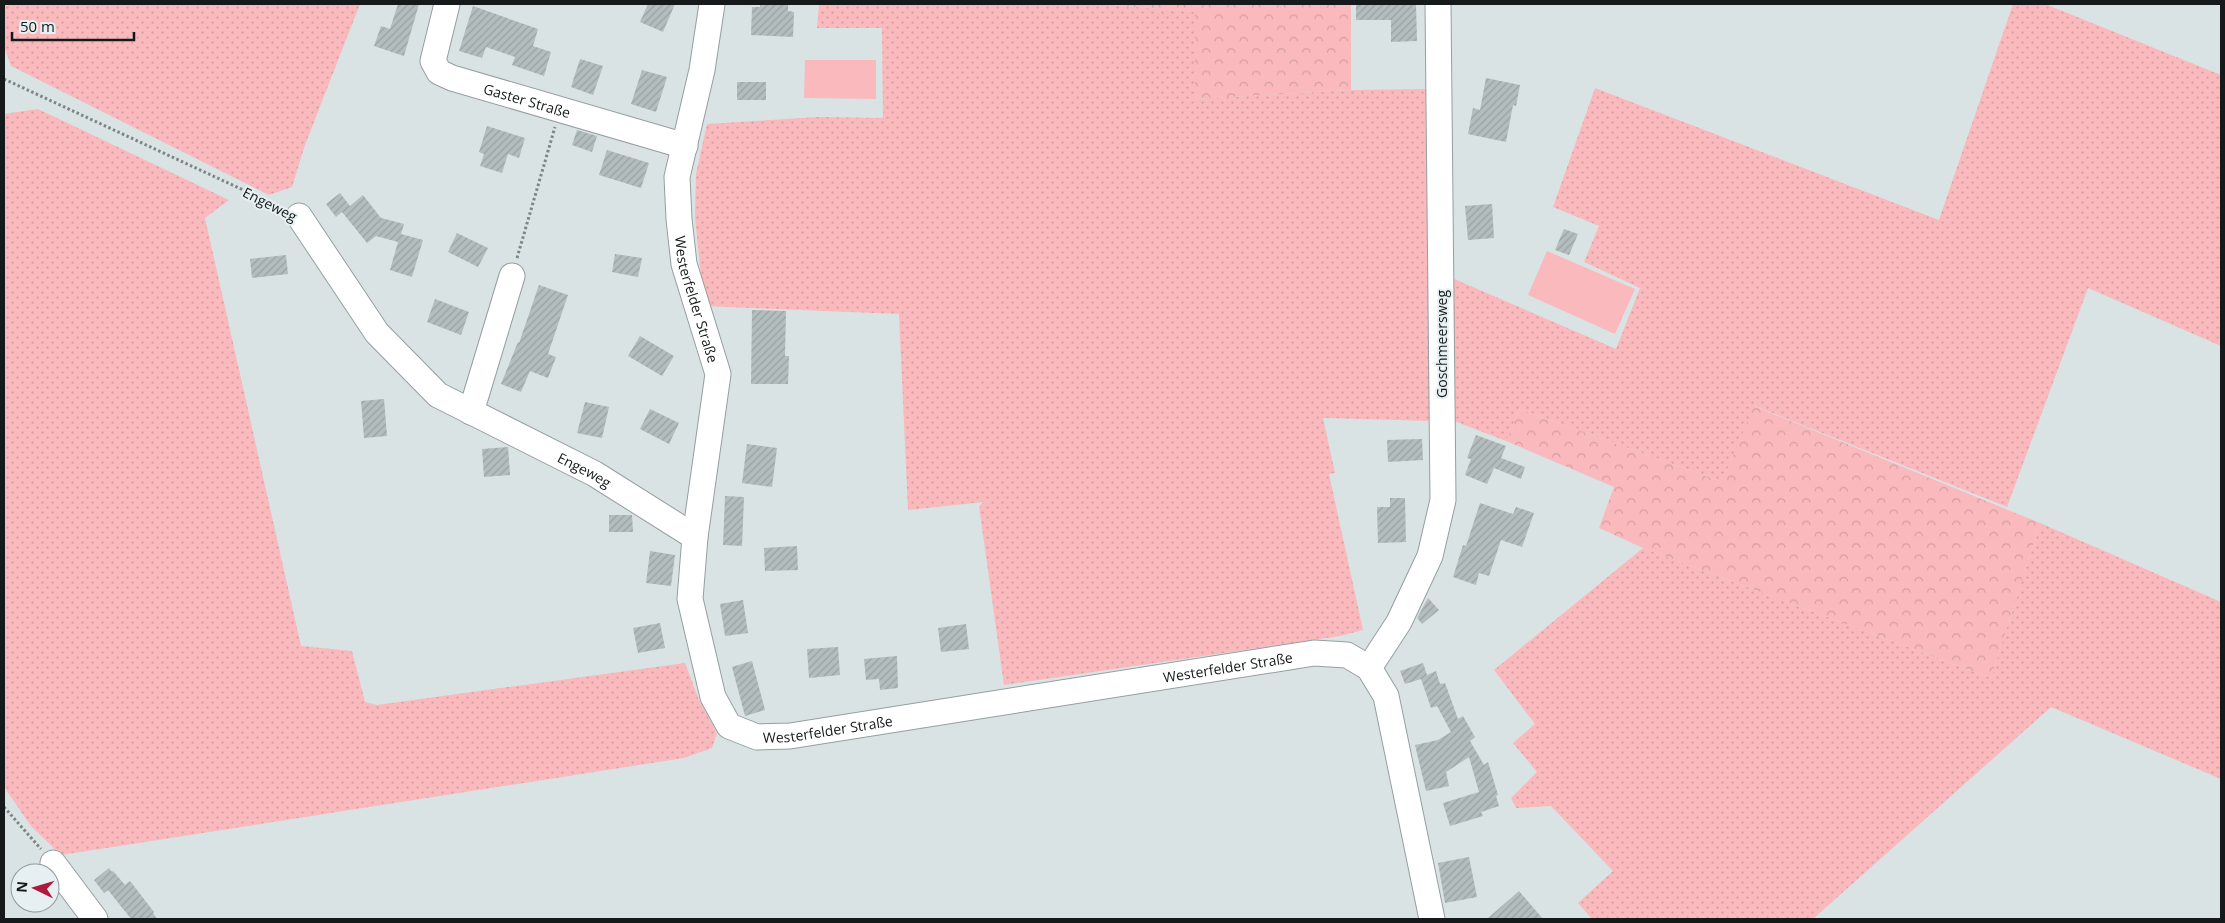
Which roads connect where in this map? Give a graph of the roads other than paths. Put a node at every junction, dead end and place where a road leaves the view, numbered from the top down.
1 (447, 4) edge
2 (712, 4) edge
3 (1438, 4) edge
4 (685, 146) junction
5 (299, 216) road end
6 (512, 276) road end
7 (470, 412) junction
8 (695, 537) junction
9 (1369, 668) junction
10 (60, 872) edge
11 (95, 919) edge
12 (1432, 919) edge

1 - 4 street, Gaster Straße
2 - 4 street, Westerfelder Straße
3 - 9 street, Goschmeersweg
4 - 8 street, Westerfelder Straße
5 - 7 street, Engeweg
6 - 7 street
7 - 8 street, Engeweg
8 - 9 street, Westerfelder Straße
9 - 12 street, Westerfelder Straße
10 - 11 street

